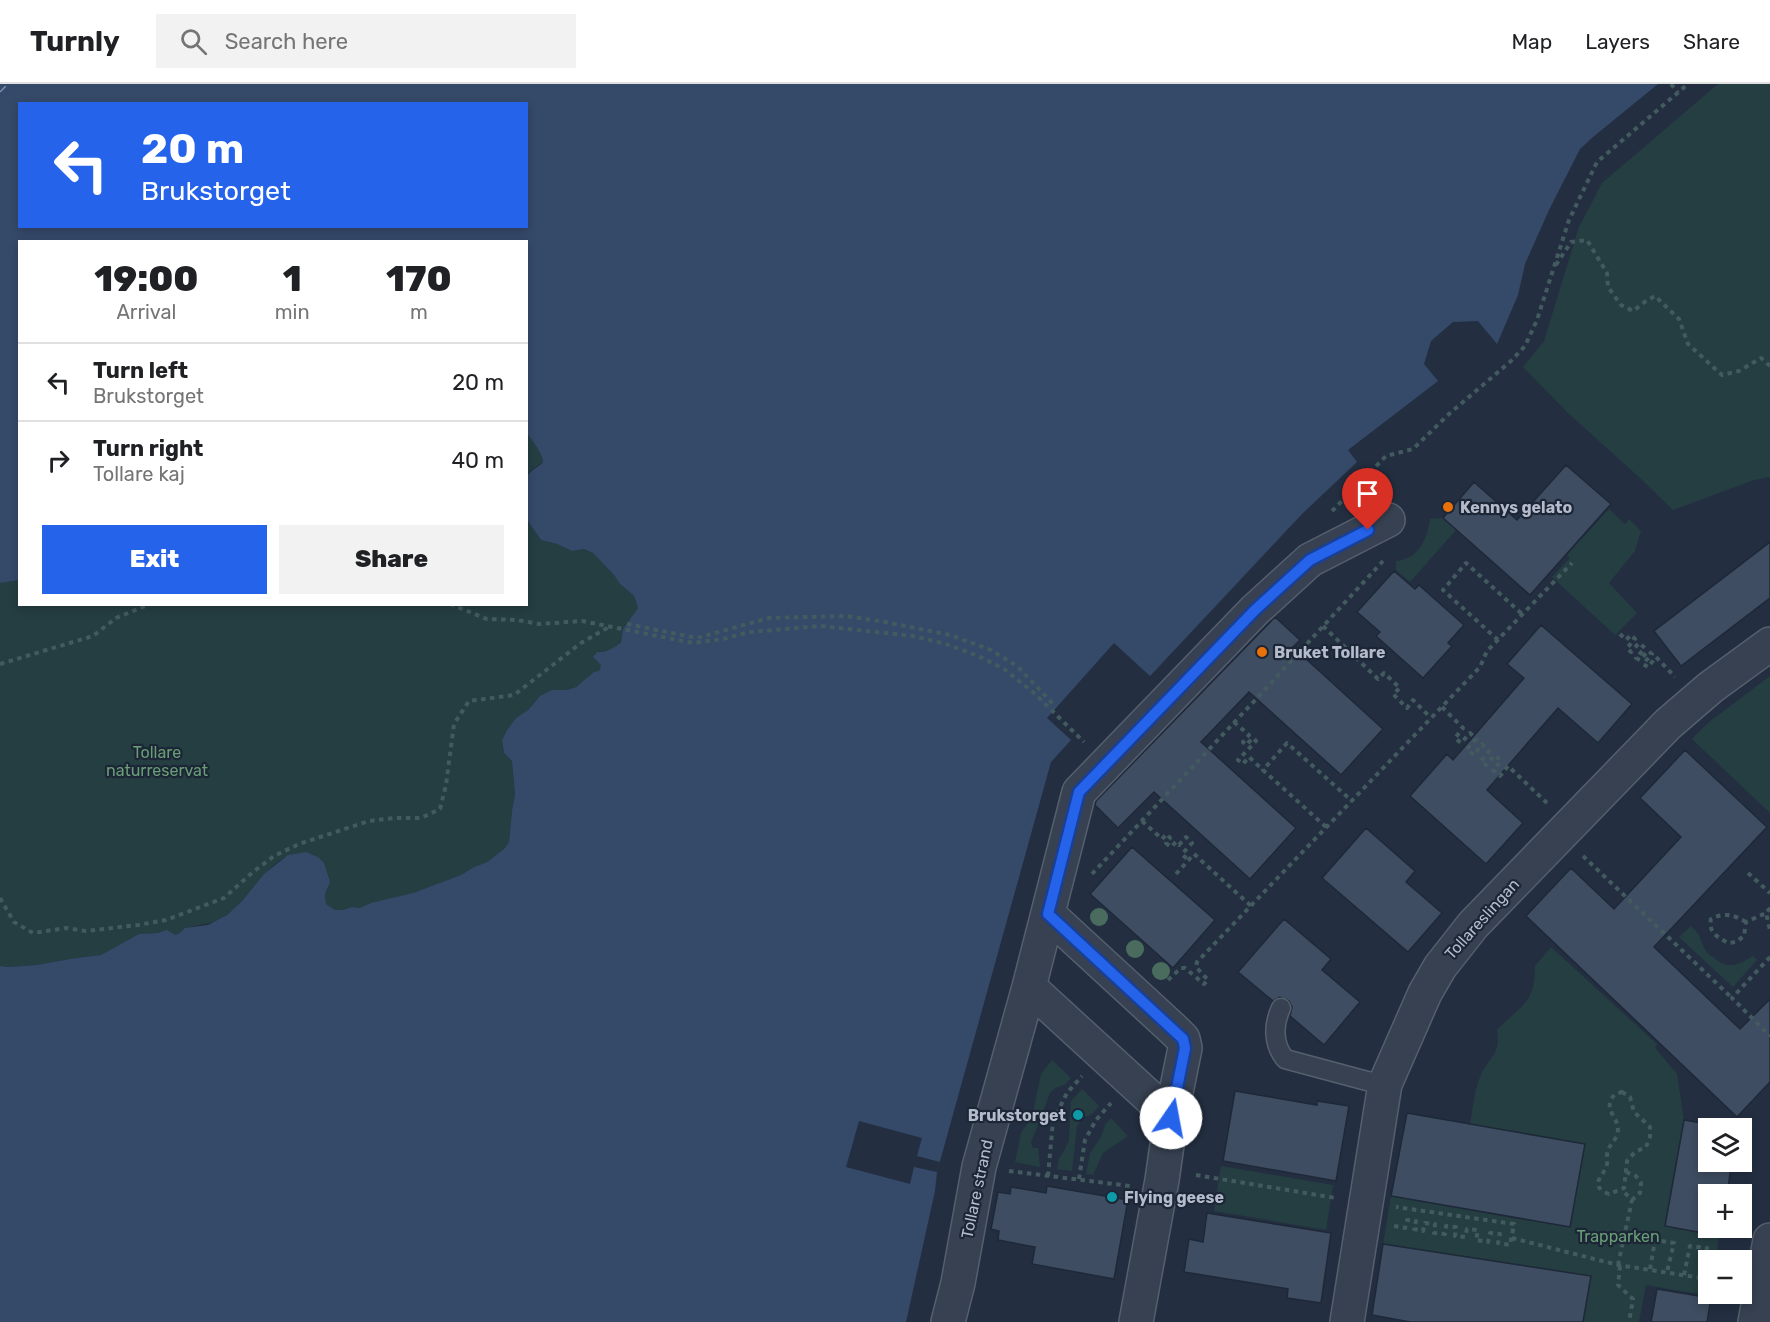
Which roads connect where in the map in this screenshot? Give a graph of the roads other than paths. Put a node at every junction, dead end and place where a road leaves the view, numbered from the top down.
1 (1388, 520) dead end
2 (1770, 644) edge
3 (1048, 914) junction
4 (1029, 987) junction
5 (1281, 1008) dead end
6 (1385, 1084) junction
7 (1171, 1118) junction
8 (1769, 1252) edge
9 (948, 1322) edge
10 (1136, 1322) edge
11 (1347, 1322) edge
12 (1755, 1322) edge

1 - 3 street
2 - 6 street, Tollareslingan
3 - 4 street
3 - 7 street
4 - 7 street
4 - 9 street, Tollare strand
5 - 6 lane
6 - 11 street, Tollareslingan
7 - 10 street
8 - 12 street

